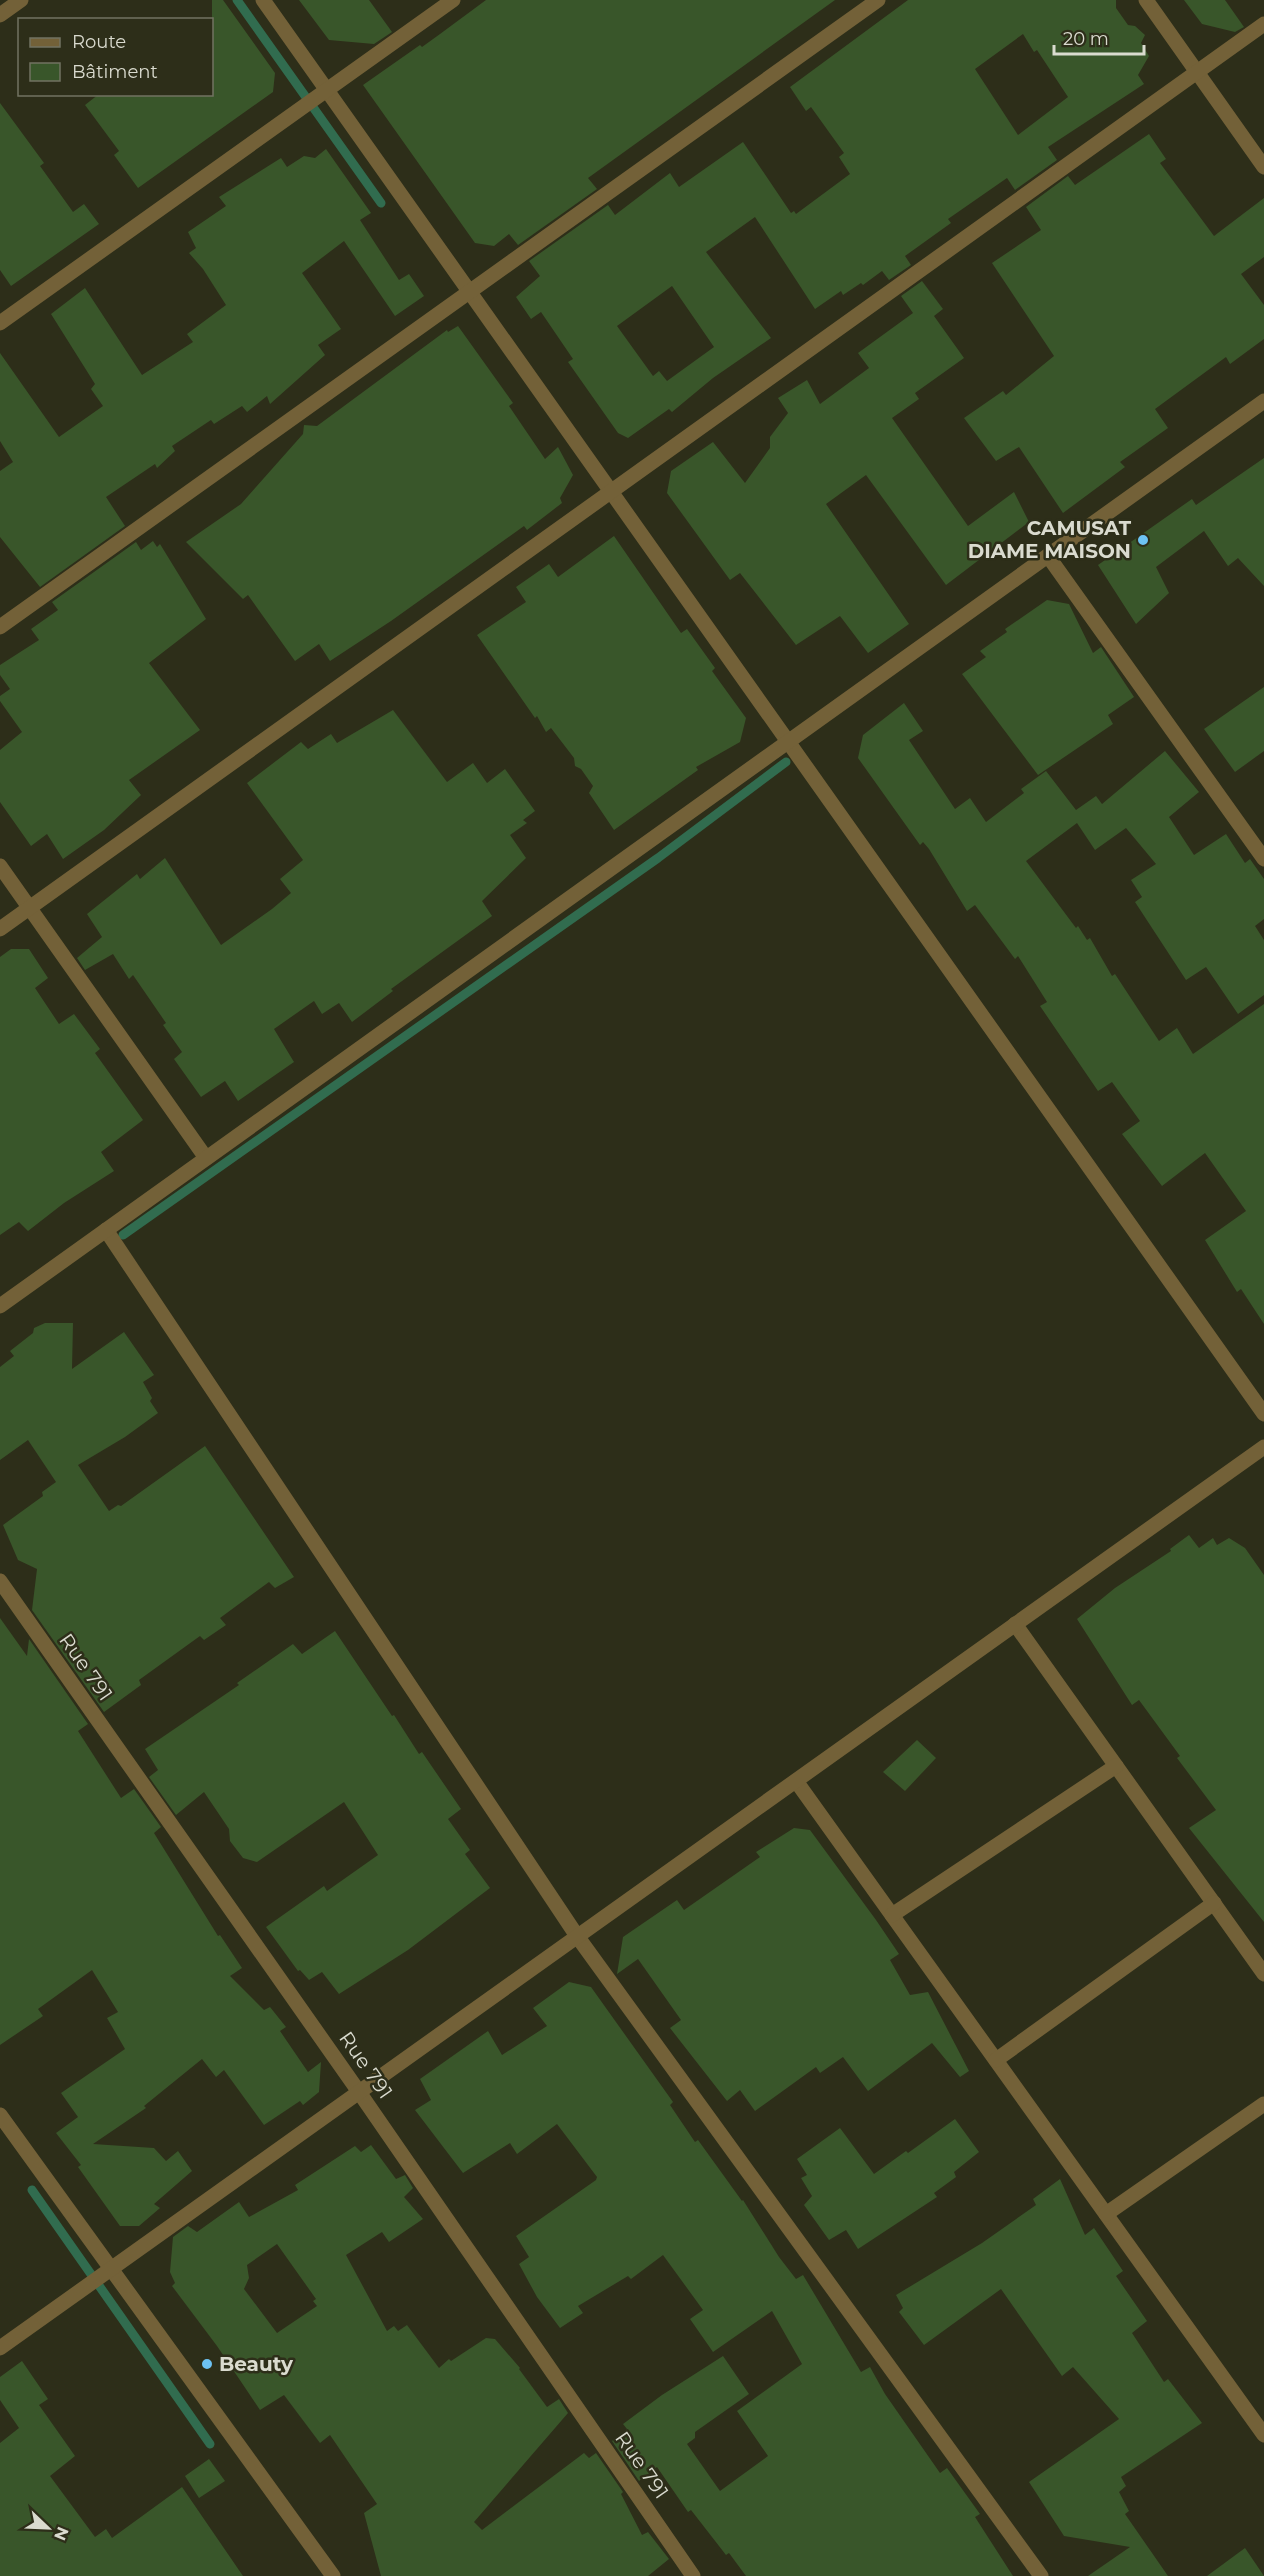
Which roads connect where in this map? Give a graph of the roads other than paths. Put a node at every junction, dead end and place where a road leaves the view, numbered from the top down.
1 (21, 0) edge
2 (263, 0) edge
3 (453, 0) edge
4 (878, 0) edge
5 (1146, 0) edge
6 (0, 15) edge
7 (1264, 24) edge
8 (1197, 72) junction
9 (327, 90) junction
10 (1264, 167) edge
11 (469, 291) junction
12 (0, 323) edge
13 (1264, 401) edge
14 (611, 491) junction
15 (1048, 556) junction
16 (0, 627) edge
17 (788, 742) junction
18 (1264, 859) edge
19 (0, 866) edge
20 (29, 908) junction
21 (0, 929) edge
22 (206, 1158) junction
23 (106, 1230) junction
24 (0, 1306) edge
25 (1264, 1414) edge
26 (1264, 1447) edge
27 (0, 1581) edge
28 (1015, 1624) junction
29 (1116, 1766) junction
30 (796, 1780) junction
31 (1214, 1903) junction
32 (892, 1915) junction
33 (577, 1936) junction
34 (1264, 1974) edge
35 (996, 2060) junction
36 (359, 2092) junction
37 (1264, 2104) edge
38 (0, 2115) edge
39 (1106, 2214) junction
40 (111, 2269) junction
41 (0, 2348) edge
42 (1264, 2434) edge
43 (333, 2576) edge
44 (693, 2576) edge
45 (1041, 2576) edge

1 - 6 street
2 - 9 street
3 - 9 street
4 - 11 street
5 - 8 street
7 - 8 street
8 - 10 street
8 - 14 street
9 - 11 street
9 - 12 street
11 - 14 street
11 - 16 street
13 - 15 street
14 - 17 street
14 - 20 street
15 - 17 street
15 - 18 street
17 - 22 street
17 - 25 street
19 - 20 street
20 - 21 street
20 - 22 street
22 - 23 street
23 - 24 street
23 - 33 street
26 - 28 street
27 - 36 street, Rue 791
28 - 29 street
28 - 30 street
29 - 31 street
29 - 32 street
30 - 32 street
30 - 33 street
31 - 34 street
31 - 35 street
32 - 35 street
33 - 36 street
33 - 45 street
35 - 39 street
36 - 40 street
36 - 44 street, Rue 791
37 - 39 street
38 - 40 street
39 - 42 street
40 - 41 street
40 - 43 street

